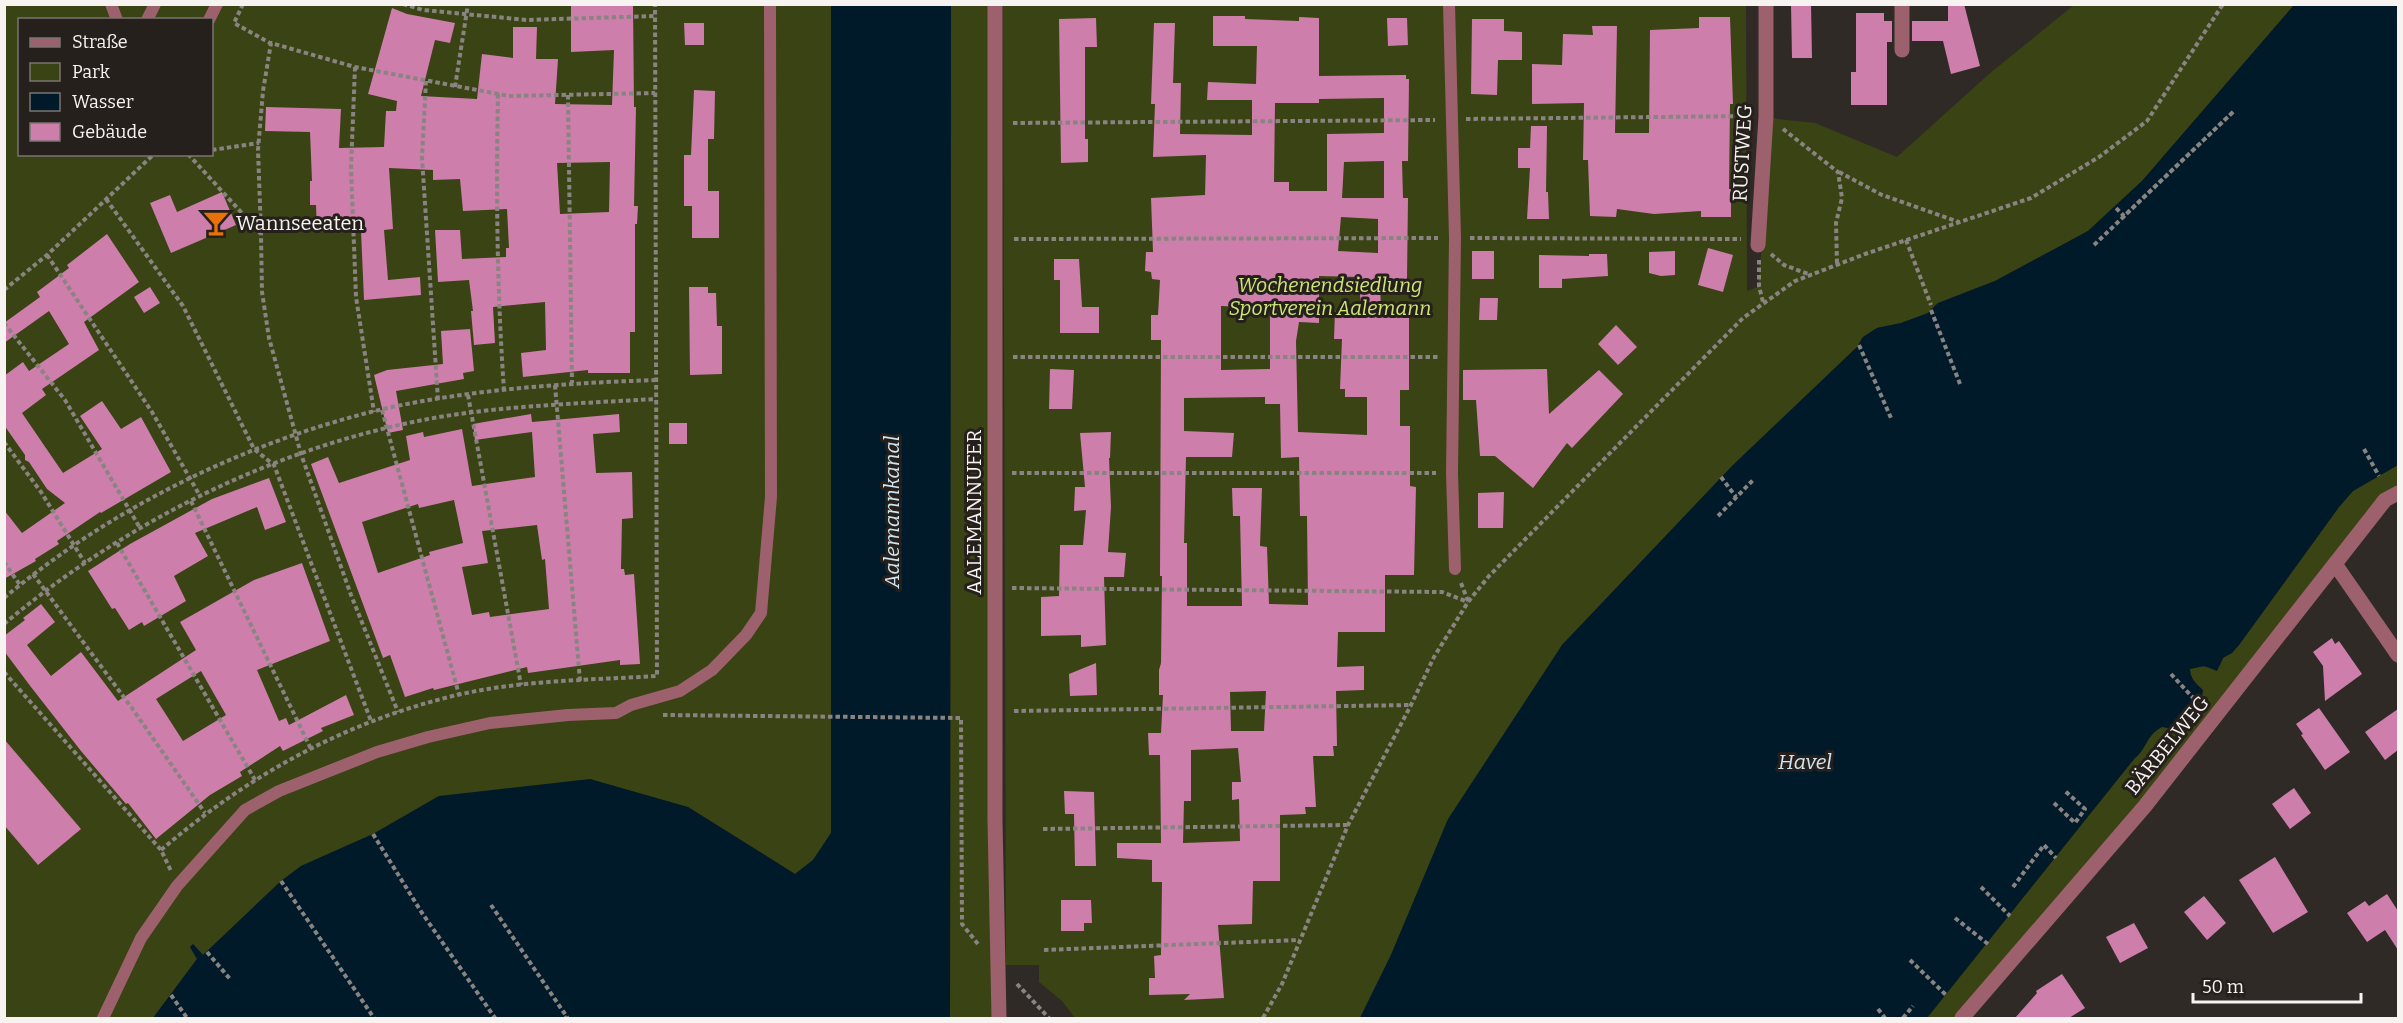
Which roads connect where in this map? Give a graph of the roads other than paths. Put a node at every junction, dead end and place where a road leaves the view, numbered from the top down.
1 (155, 4) edge
2 (217, 4) edge
3 (770, 4) edge
4 (995, 4) edge
5 (1449, 4) edge
6 (1767, 4) edge
7 (1902, 4) edge
8 (148, 18) edge
9 (210, 18) edge
10 (1902, 50) dead end
11 (1759, 242) road end
12 (2398, 493) edge
13 (2335, 564) junction
14 (1455, 569) dead end
15 (2398, 655) edge
16 (103, 1018) edge
17 (999, 1018) edge
18 (1962, 1018) edge

1 - 8 lane
2 - 9 lane
3 - 16 lane
4 - 17 street, AALEMANNUFER
5 - 14 lane
6 - 11 street, RUSTWEG
7 - 10 street
12 - 13 street, BÄRBELWEG
13 - 15 street
13 - 18 street, BÄRBELWEG

